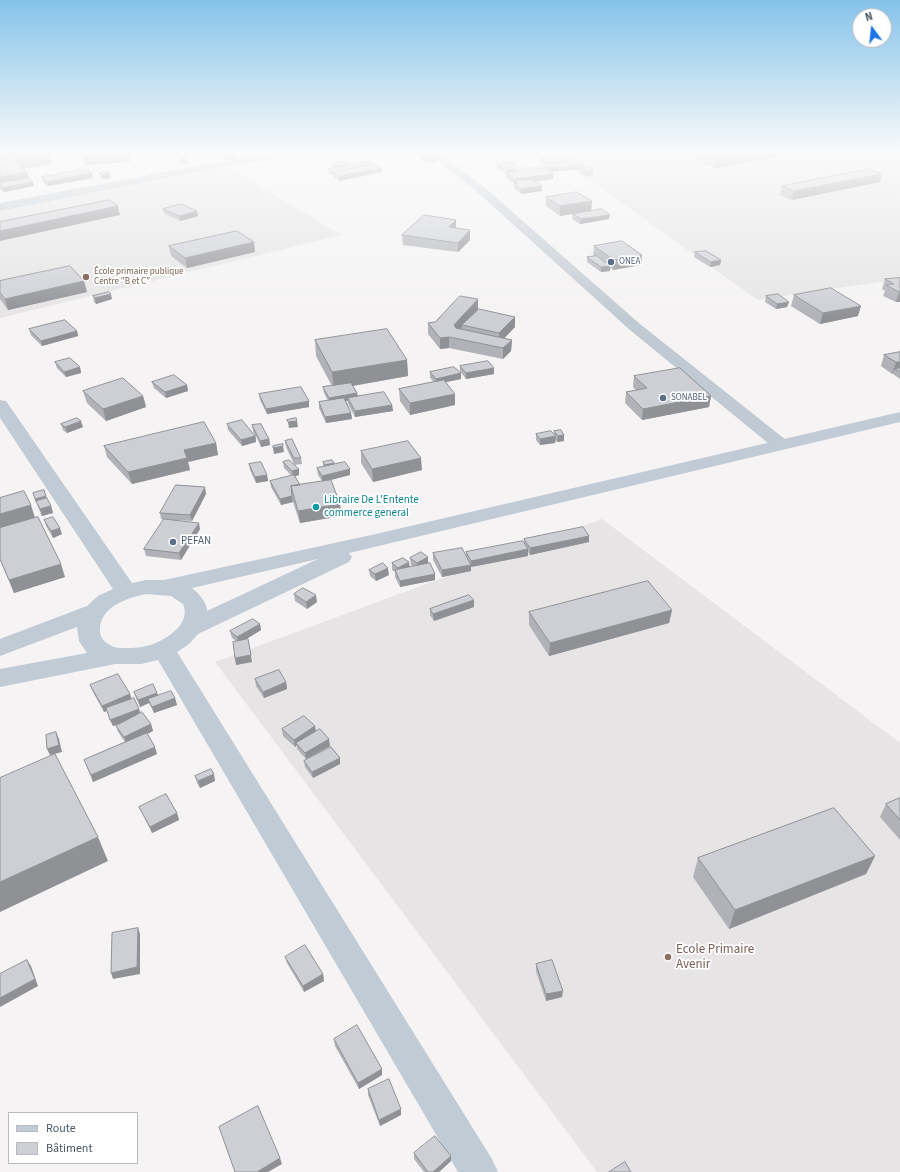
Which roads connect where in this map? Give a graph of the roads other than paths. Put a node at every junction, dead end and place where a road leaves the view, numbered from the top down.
1 (502, 209) edge
2 (0, 405) edge
3 (900, 417) edge
4 (780, 444) junction
5 (376, 540) junction
6 (166, 587) junction
7 (126, 591) junction
8 (95, 611) junction
9 (192, 628) junction
10 (0, 648) edge
11 (164, 650) junction
12 (114, 656) junction
13 (0, 678) edge
14 (479, 1172) edge

1 - 4 street
2 - 7 main road
3 - 4 main road
4 - 5 main road
5 - 6 main road
5 - 9 main road
6 - 7 main road
6 - 9 main road
7 - 8 main road
8 - 10 main road
8 - 12 main road
9 - 11 main road
11 - 12 main road
11 - 14 main road
12 - 13 main road

